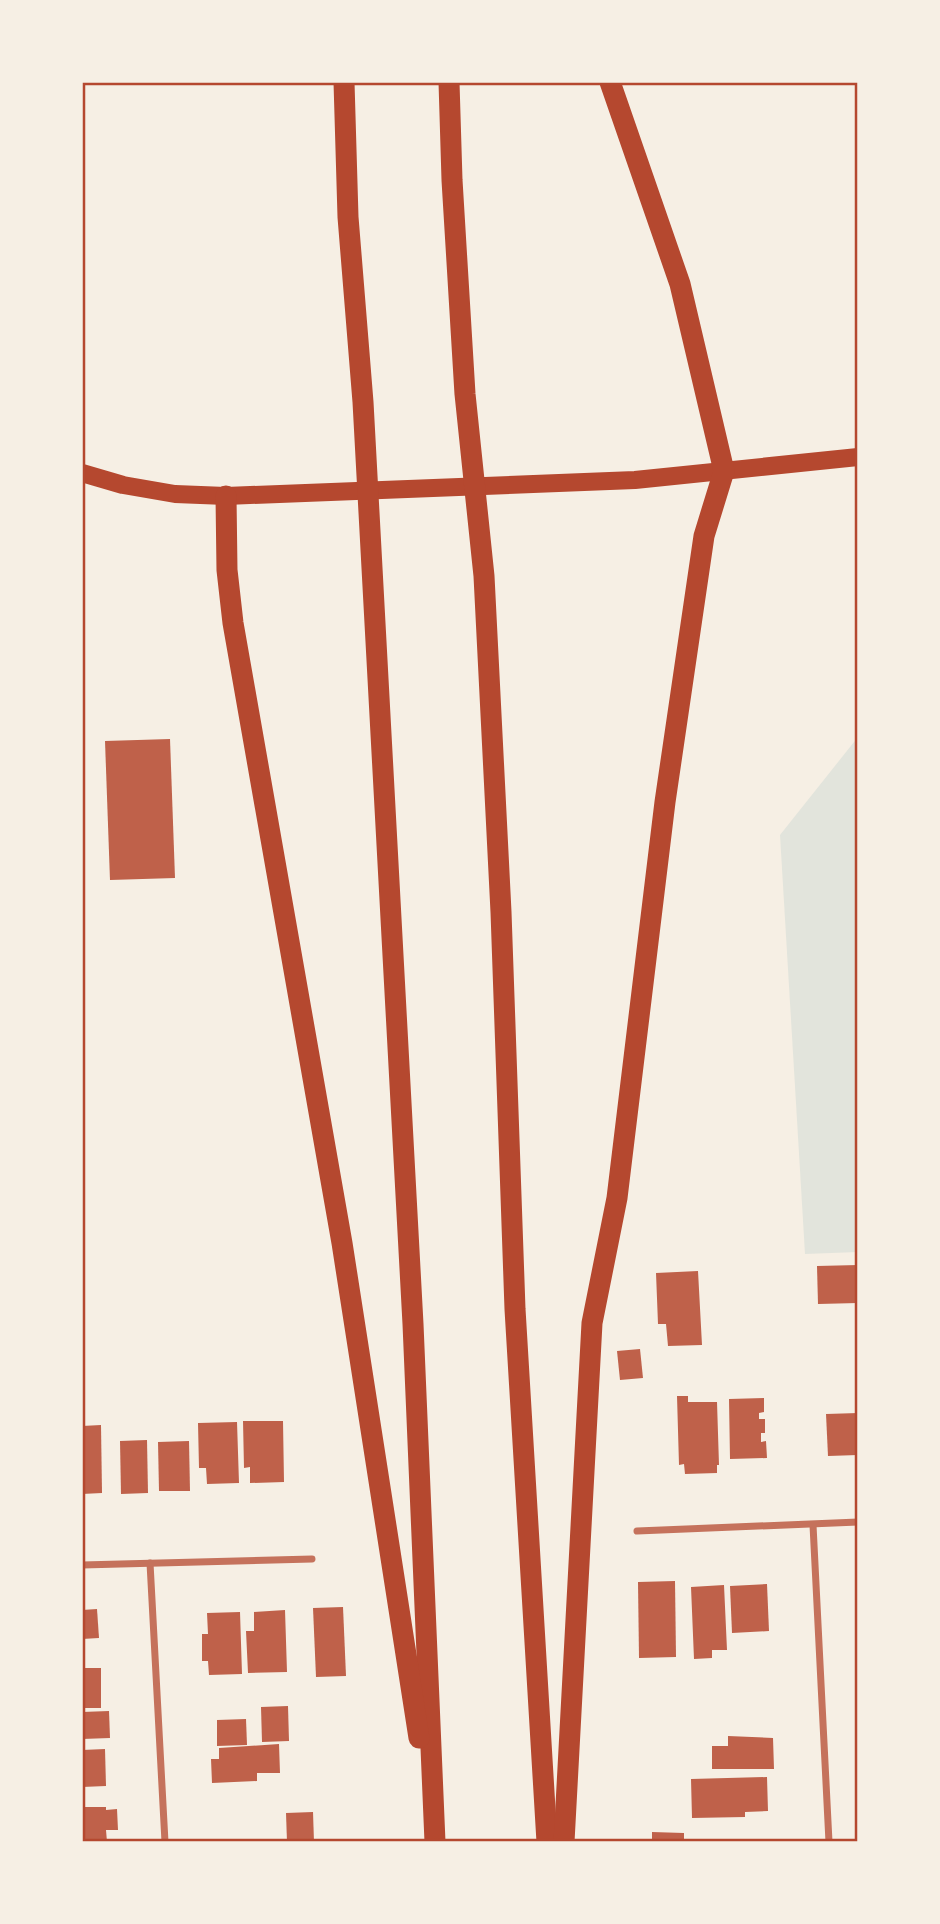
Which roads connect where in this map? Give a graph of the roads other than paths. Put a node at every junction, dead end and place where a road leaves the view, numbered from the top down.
1 (344, 82) edge
2 (449, 82) edge
3 (610, 82) edge
4 (858, 457) edge
5 (724, 471) junction
6 (82, 472) edge
7 (226, 496) junction
8 (858, 1522) edge
9 (813, 1525) junction
10 (637, 1531) dead end
11 (312, 1559) dead end
12 (150, 1563) junction
13 (82, 1565) edge
14 (165, 1842) edge
15 (435, 1842) edge
16 (547, 1842) edge
17 (564, 1842) edge
18 (829, 1842) edge

1 - 15 highway
2 - 16 highway
3 - 5 highway
4 - 5 main road
5 - 7 main road
5 - 17 highway
6 - 7 main road
7 - 15 highway
8 - 9 street
9 - 10 street
9 - 18 street
11 - 12 street
12 - 13 street
12 - 14 street

